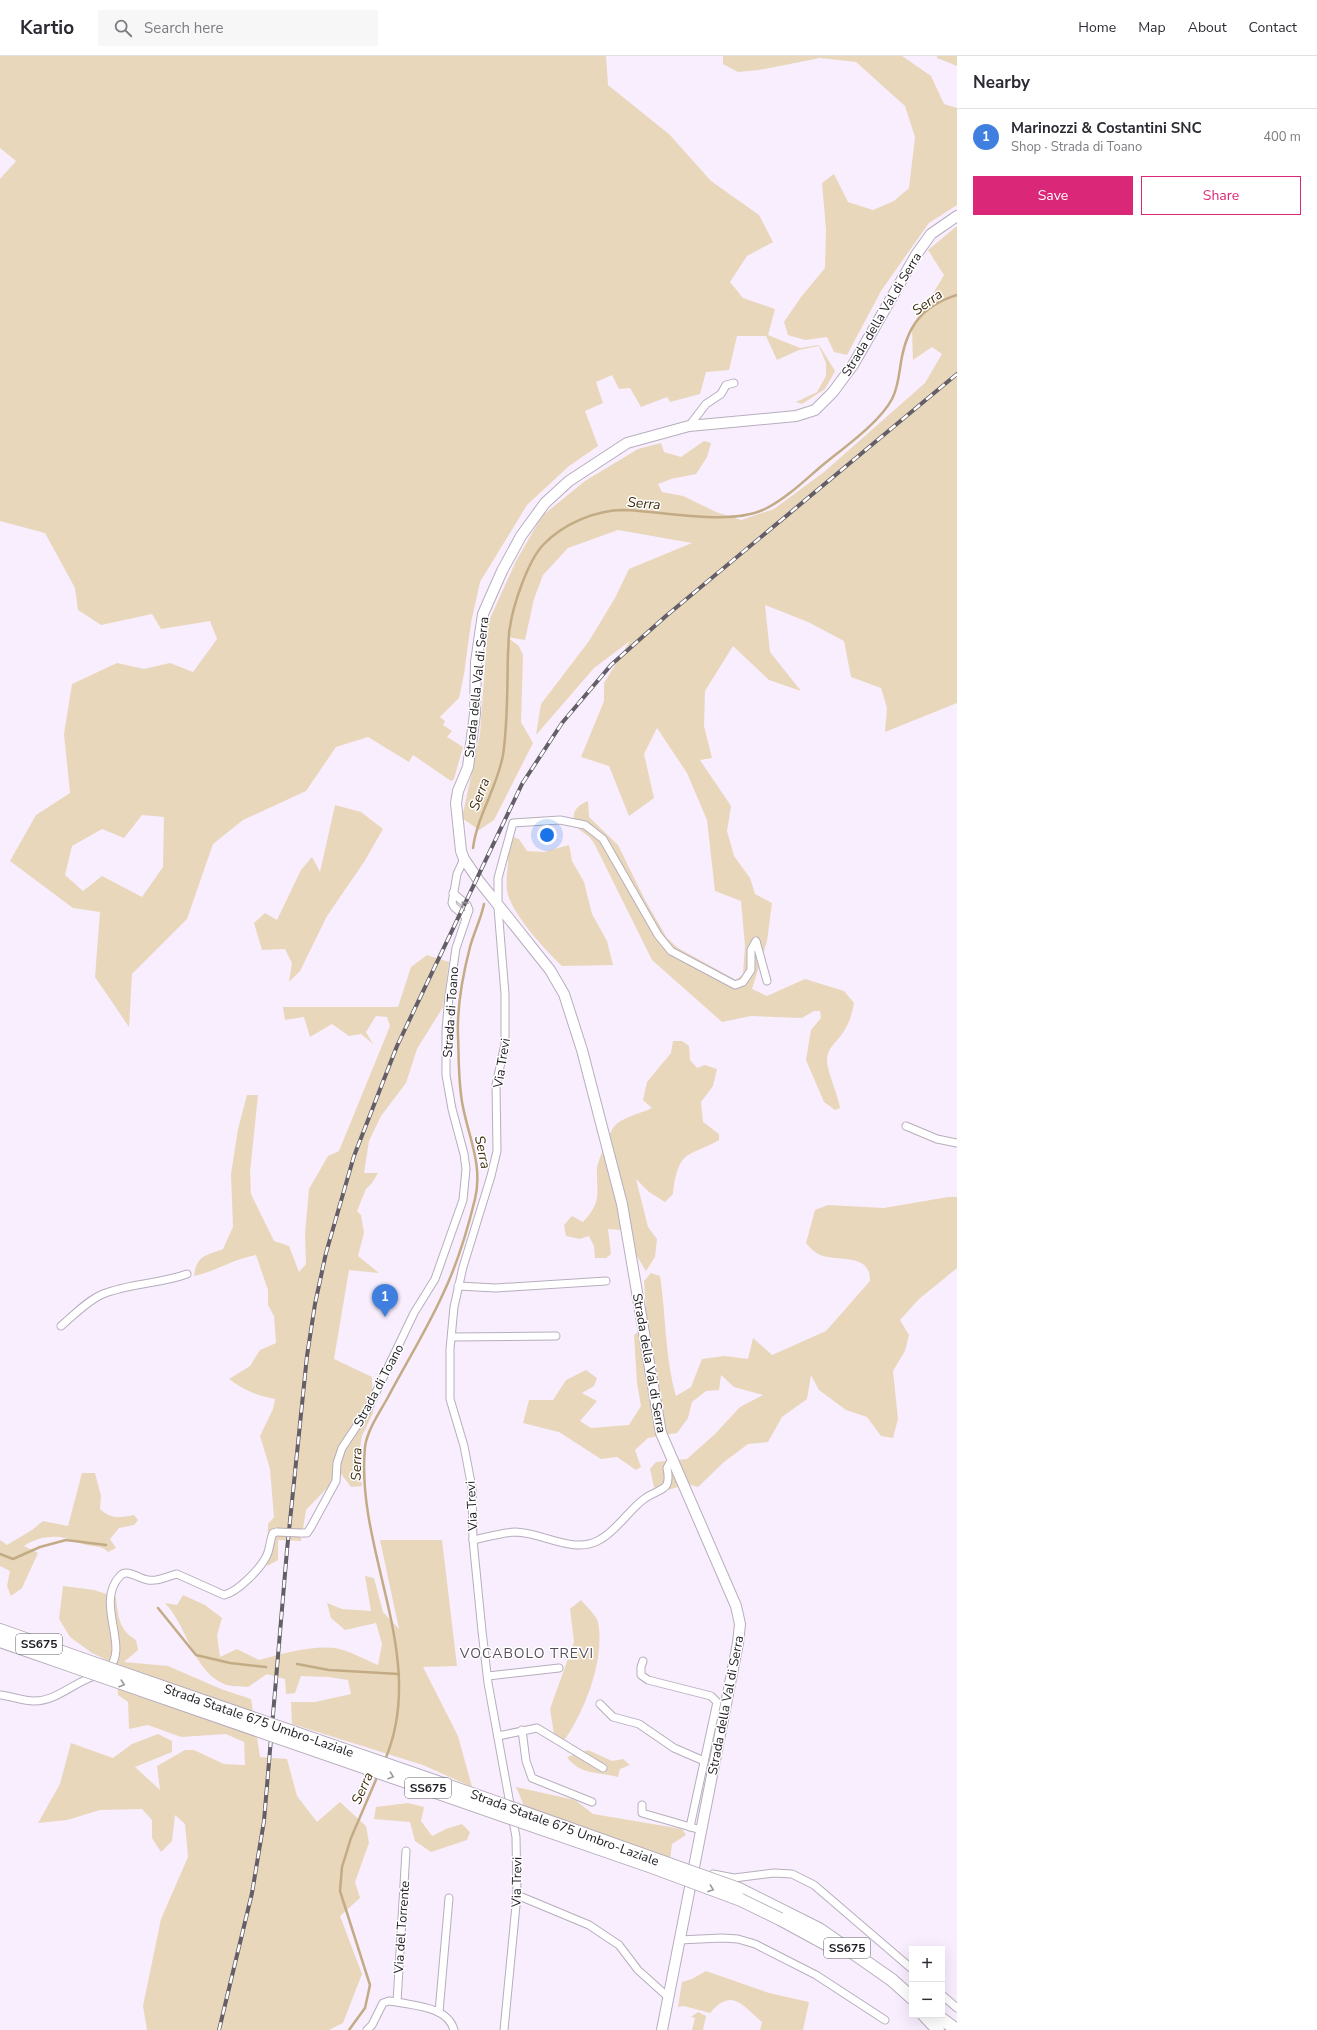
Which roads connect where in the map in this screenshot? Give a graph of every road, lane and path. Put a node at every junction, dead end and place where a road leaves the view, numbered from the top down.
1 (957, 216) edge
2 (734, 383) dead end
3 (689, 426) junction
4 (464, 859) junction
5 (498, 908) junction
6 (767, 981) dead end
7 (906, 1126) dead end
8 (957, 1143) edge
9 (187, 1274) dead end
10 (606, 1282) dead end
11 (458, 1286) junction
12 (61, 1326) dead end
13 (556, 1336) dead end
14 (452, 1337) junction
15 (672, 1459) junction
16 (473, 1540) junction
17 (0, 1630) edge
18 (0, 1641) edge
19 (643, 1661) dead end
20 (76, 1662) junction
21 (559, 1668) dead end
22 (488, 1676) junction
23 (0, 1695) edge
24 (600, 1704) dead end
25 (522, 1730) junction
26 (498, 1736) junction
27 (704, 1761) junction
28 (603, 1768) dead end
29 (592, 1802) dead end
30 (642, 1805) dead end
31 (690, 1827) junction
32 (701, 1830) junction
33 (406, 1851) dead end
34 (694, 1868) junction
35 (517, 1895) junction
36 (450, 1898) dead end
37 (679, 1940) junction
38 (909, 1966) edge
39 (909, 1996) edge
40 (668, 1997) junction
41 (945, 1998) edge
42 (397, 2002) junction
43 (957, 2008) edge
44 (439, 2012) junction
45 (927, 2018) edge
46 (940, 2018) edge
47 (885, 2020) dead end
48 (367, 2030) edge
49 (454, 2030) edge
50 (504, 2030) edge
51 (662, 2030) edge
52 (938, 2030) edge
53 (957, 2030) edge

1 - 3 street, Strada della Val di Serra
2 - 3 street
3 - 4 street, Strada della Val di Serra
4 - 5 street, Strada della Val di Serra
4 - 23 street, Strada di Toano, bridge
5 - 6 street
5 - 11 street, Via Trevi
5 - 15 street, Strada della Val di Serra
7 - 8 street
9 - 12 street
10 - 11 street
11 - 14 street, Via Trevi
13 - 14 street
14 - 16 street, Via Trevi
15 - 16 street
15 - 32 street, Strada della Val di Serra
16 - 22 street, Via Trevi
17 - 20 highway, Strada Statale 675 Umbro-Laziale / SS675
18 - 20 highway, Strada Statale 675 Umbro-Laziale / SS675
19 - 27 street, Strada della Val di Serra
20 - 39 highway, Strada Statale 675 Umbro-Laziale / SS675, bridge
21 - 22 street
22 - 26 street, Via Trevi
24 - 27 street, Strada della Val di Serra
25 - 26 street
25 - 28 street
25 - 29 street
26 - 35 street, Via Trevi
27 - 31 street, Strada della Val di Serra
30 - 31 street
31 - 32 street
32 - 34 street, Strada della Val di Serra
33 - 42 street, Via del Torrente
34 - 37 street, Strada della Val di Serra
34 - 38 street
35 - 40 street
35 - 50 street, Via Trevi
36 - 44 street
37 - 40 street, Strada della Val di Serra
37 - 47 street
40 - 51 street, Strada della Val di Serra
41 - 43 street
42 - 44 street
42 - 48 street
44 - 49 street
45 - 52 highway
46 - 53 highway

